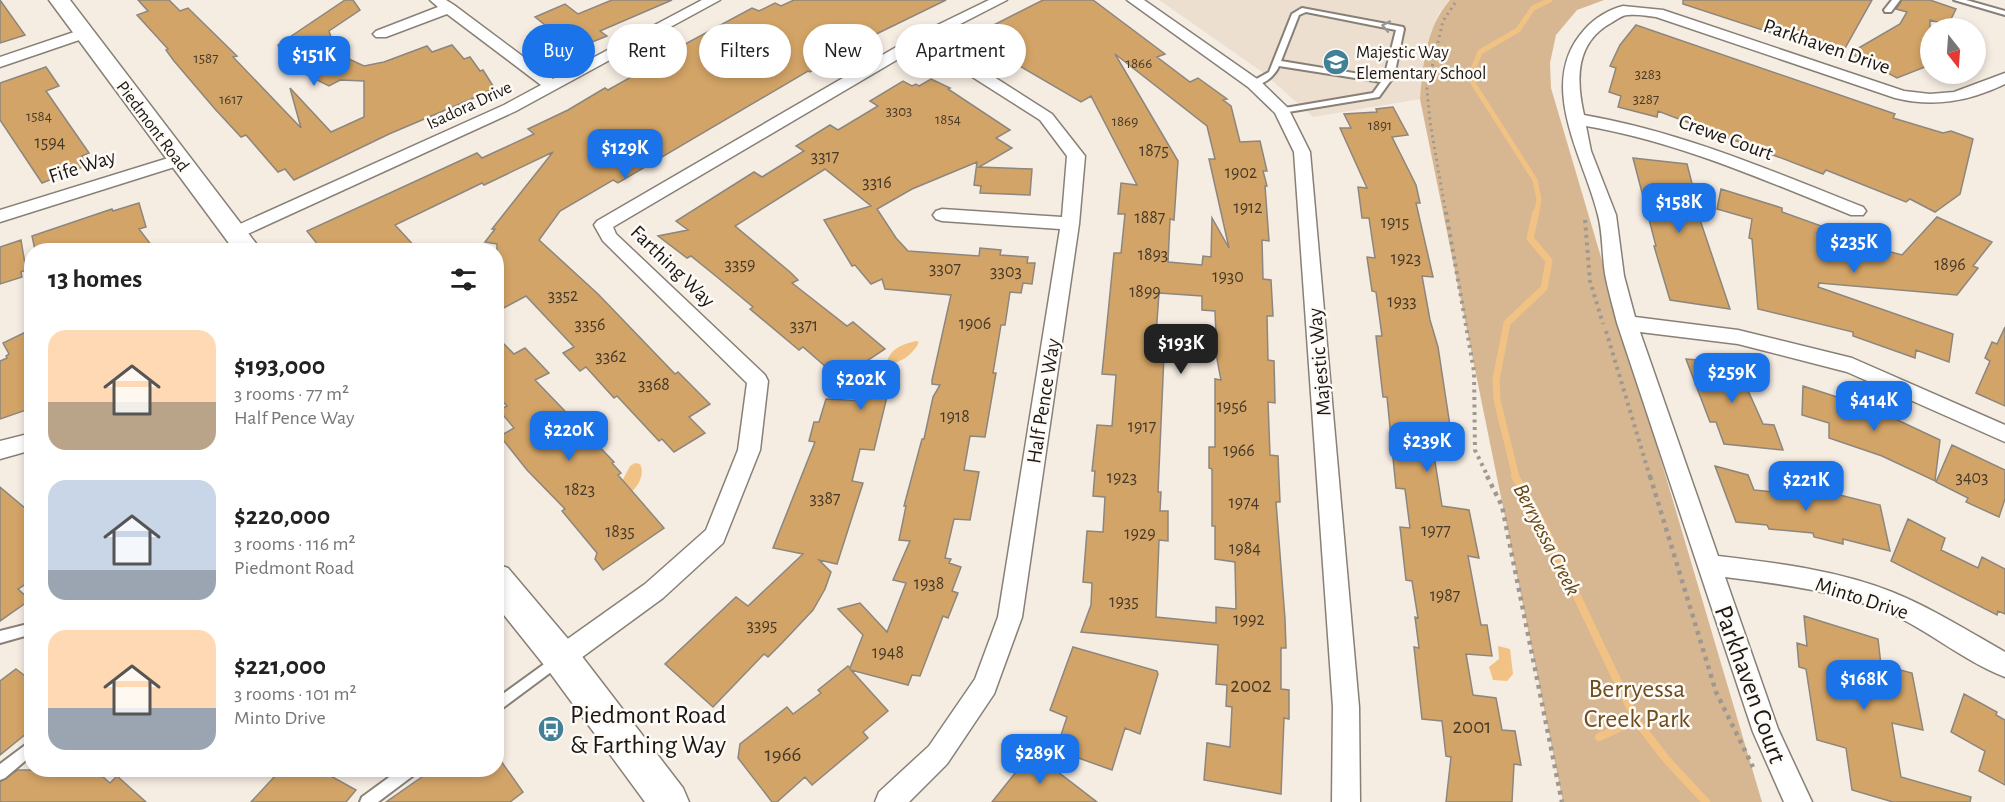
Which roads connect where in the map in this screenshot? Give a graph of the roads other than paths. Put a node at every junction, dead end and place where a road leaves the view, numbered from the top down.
1 (59, 0) edge
2 (713, 0) edge
3 (1000, 0) edge
4 (1134, 0) edge
5 (1895, 0) edge
6 (1958, 0) edge
7 (441, 2) edge
8 (1888, 10) dead end
9 (2005, 13) edge
10 (951, 24) edge
11 (83, 34) junction
12 (381, 34) dead end
13 (895, 54) edge
14 (0, 62) edge
15 (1277, 63) junction
16 (985, 78) edge
17 (2005, 78) edge
18 (1386, 81) junction
19 (1254, 84) junction
20 (554, 86) junction
21 (1282, 111) junction
22 (1576, 119) junction
23 (178, 160) junction
24 (1857, 211) dead end
25 (942, 215) dead end
26 (0, 216) edge
27 (1070, 224) junction
28 (241, 242) edge
29 (1627, 323) junction
30 (2005, 434) edge
31 (24, 443) edge
32 (0, 450) edge
33 (1708, 566) junction
34 (504, 589) edge
35 (24, 630) edge
36 (0, 637) edge
37 (561, 658) junction
38 (2005, 665) edge
39 (504, 701) edge
40 (24, 753) edge
41 (0, 773) edge
42 (400, 777) edge
43 (367, 802) edge
44 (669, 802) edge
45 (889, 802) edge
46 (1346, 802) edge
47 (1798, 802) edge

1 - 11 main road, Piedmont Road
2 - 20 street, Isadora Drive
3 - 10 street, Farthing Way
4 - 19 street, Majestic Way
5 - 8 lane
6 - 9 lane
7 - 12 street
7 - 20 street
11 - 14 street
11 - 23 main road, Piedmont Road
13 - 37 street, Farthing Way
15 - 18 lane
18 -> 15 lane
15 - 19 lane
16 - 27 street, Half Pence Way
17 - 22 street, Parkhaven Drive
18 - 21 lane
19 - 21 street, Majestic Way
20 - 28 street, Isadora Drive
21 - 46 street, Majestic Way
22 - 24 street, Crewe Court
22 - 29 street, Parkhaven Drive
23 - 26 street, Fife Way
23 - 28 main road, Piedmont Road
25 - 27 street
27 - 45 street, Half Pence Way
29 - 30 street
29 - 33 street, Parkhaven Drive
31 - 32 street
33 - 38 street, Minto Drive
33 - 47 street, Parkhaven Court
34 - 37 main road
35 - 36 lane
37 - 39 lane
37 - 44 main road
40 - 41 lane
42 - 43 lane

